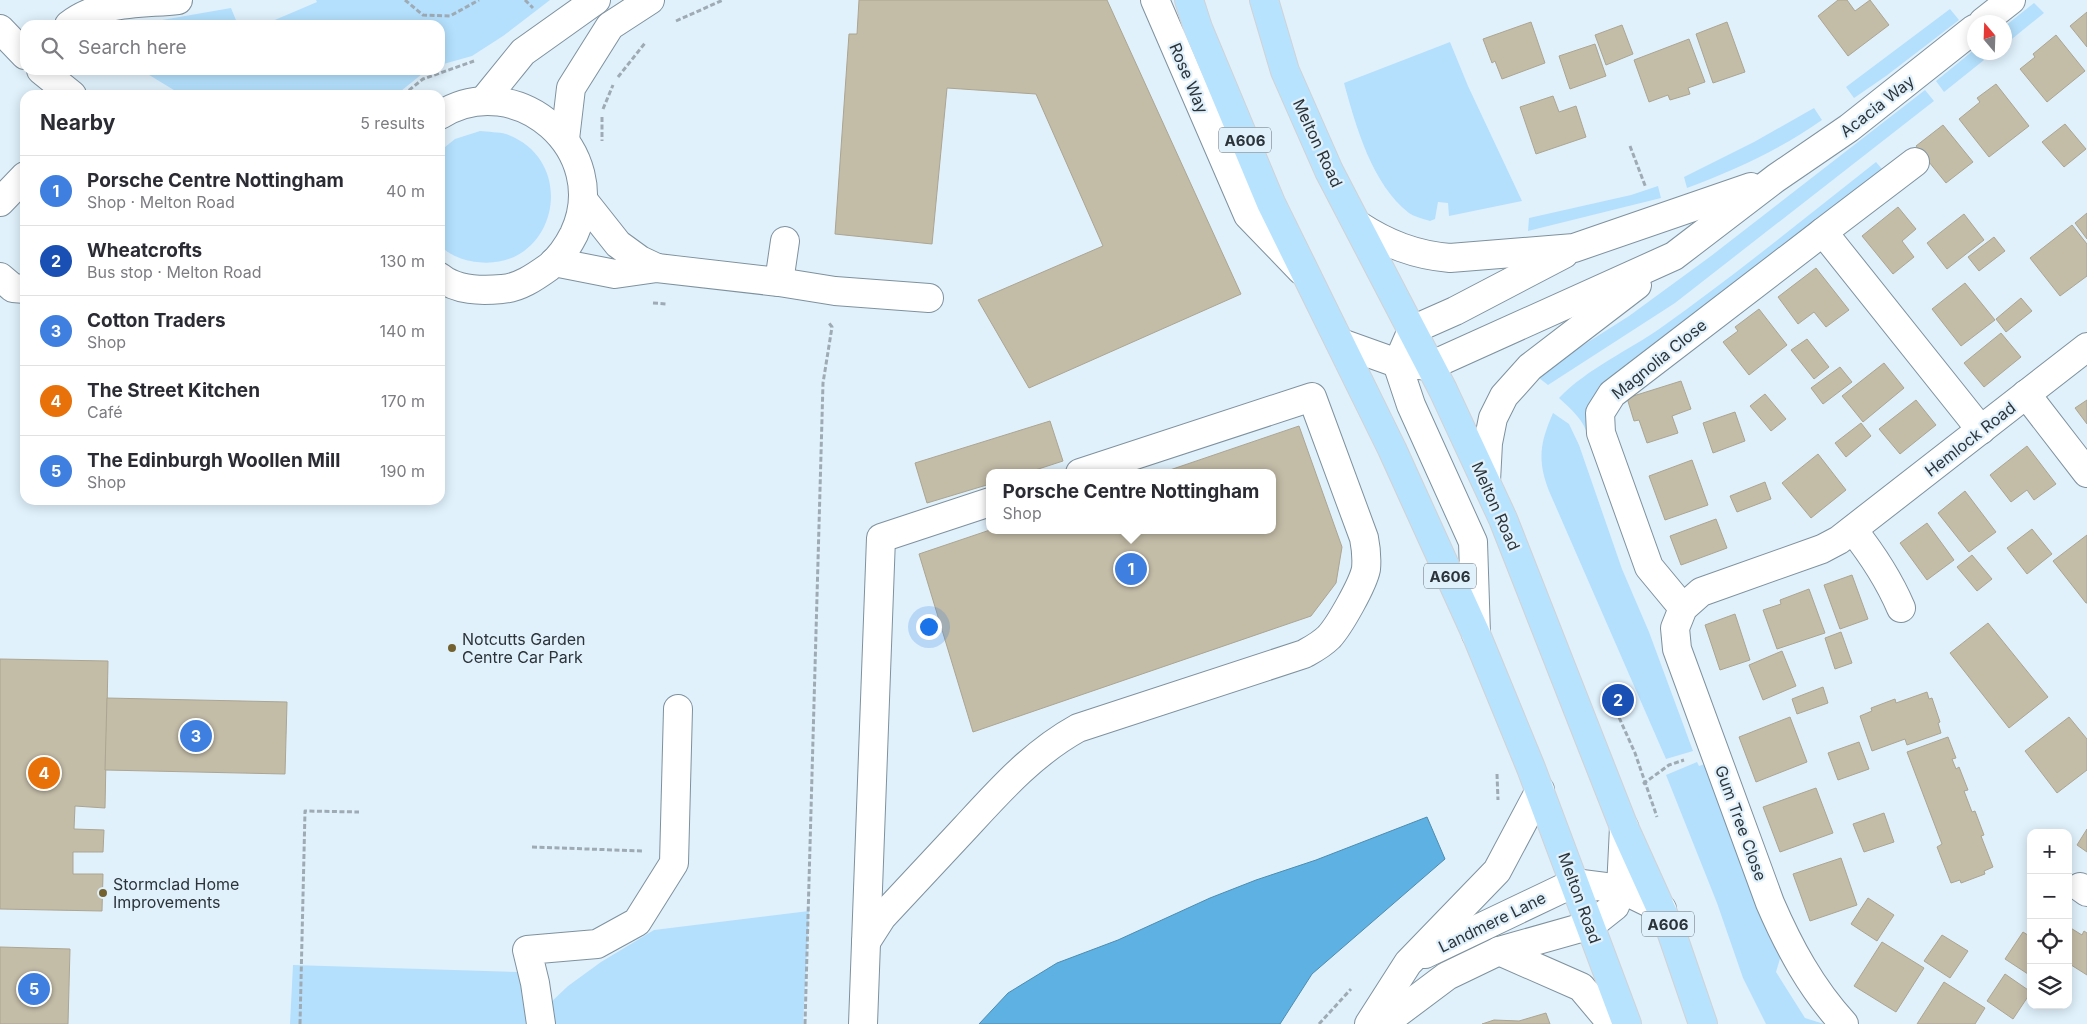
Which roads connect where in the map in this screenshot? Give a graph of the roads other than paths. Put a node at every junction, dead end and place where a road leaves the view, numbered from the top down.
1 (178, 0) edge
2 (596, 0) edge
3 (650, 0) edge
4 (1155, 0) edge
5 (1189, 0) edge
6 (1264, 0) edge
7 (2011, 0) edge
8 (1991, 15) edge
9 (76, 20) edge
10 (0, 29) edge
11 (1967, 35) edge
12 (20, 50) edge
13 (47, 75) edge
14 (66, 90) edge
15 (484, 100) junction
16 (445, 112) edge
17 (565, 138) junction
18 (1915, 162) dead end
19 (1776, 178) junction
20 (20, 181) edge
21 (584, 201) junction
22 (0, 202) edge
23 (1358, 225) junction
24 (1823, 232) junction
25 (785, 241) dead end
26 (1574, 248) junction
27 (1674, 256) junction
28 (554, 262) junction
29 (657, 268) junction
30 (1307, 276) junction
31 (0, 277) edge
32 (445, 281) edge
33 (779, 282) junction
34 (20, 289) edge
35 (929, 298) dead end
36 (1412, 330) junction
37 (1341, 343) junction
38 (2087, 347) edge
39 (1397, 363) junction
40 (1430, 366) junction
41 (2026, 394) junction
42 (1981, 430) junction
43 (1092, 469) edge
44 (2087, 473) edge
45 (1486, 481) junction
46 (986, 503) edge
47 (1853, 530) junction
48 (1683, 608) junction
49 (1900, 608) dead end
50 (1476, 634) junction
51 (678, 709) dead end
52 (1540, 790) junction
53 (1624, 827) junction
54 (1574, 883) junction
55 (1621, 889) junction
56 (1662, 908) junction
57 (1590, 925) junction
58 (866, 942) junction
59 (1499, 951) junction
60 (1408, 962) junction
61 (541, 1024) edge
62 (863, 1024) edge
63 (1369, 1024) edge
64 (1383, 1024) edge
65 (1612, 1024) edge
66 (1627, 1024) edge
67 (1703, 1024) edge
68 (1844, 1024) edge

1 - 9 street
2 - 15 street
3 - 17 street
4 - 30 street, Rose Way
5 - 30 main road, Melton Road / A606
6 - 23 main road, Melton Road / A606
7 - 8 street
10 - 12 street
11 - 19 street, Acacia Way
13 - 14 street
15 - 16 street
15 - 17 street
17 - 21 street
18 - 24 street, Magnolia Close
19 - 26 street
19 - 27 street
20 - 22 street
21 - 28 street
21 - 29 street
23 - 26 street
23 - 36 main road, Melton Road / A606
24 - 42 street
24 - 48 street, Magnolia Close
25 - 33 street
26 - 36 street
27 - 40 street
27 - 45 street
28 - 29 street
28 - 32 street
29 - 33 street
30 - 37 main road, Melton Road / A606
31 - 34 street
33 - 35 street
36 - 39 street
36 - 40 main road, Melton Road / A606
37 - 39 street
37 - 50 main road, Melton Road / A606
38 - 41 street, Hemlock Road
39 - 40 street
39 - 50 street, Melton Road
40 - 45 main road, Melton Road / A606
41 - 42 street, Hemlock Road
41 - 44 street
42 - 47 street, Hemlock Road
43 - 58 street
45 - 53 main road, Melton Road / A606
46 - 58 street
47 - 48 street, Hemlock Road
47 - 49 street
48 - 68 street, Gum Tree Close
50 - 52 main road, Melton Road / A606
51 - 61 street
52 - 54 main road, Melton Road / A606
52 - 60 street, Landmere Lane
53 - 55 street
53 - 56 main road, Melton Road / A606
54 - 55 street
54 - 57 main road, Melton Road / A606
54 - 60 street, Landmere Lane
55 - 56 street
55 - 57 street
56 - 67 main road, Melton Road / A606
57 - 59 street
57 - 66 main road, Melton Road / A606
58 - 62 street
59 - 64 street, Landmere Lane
59 - 65 street, Landmere Lane
60 - 63 street, Landmere Lane

